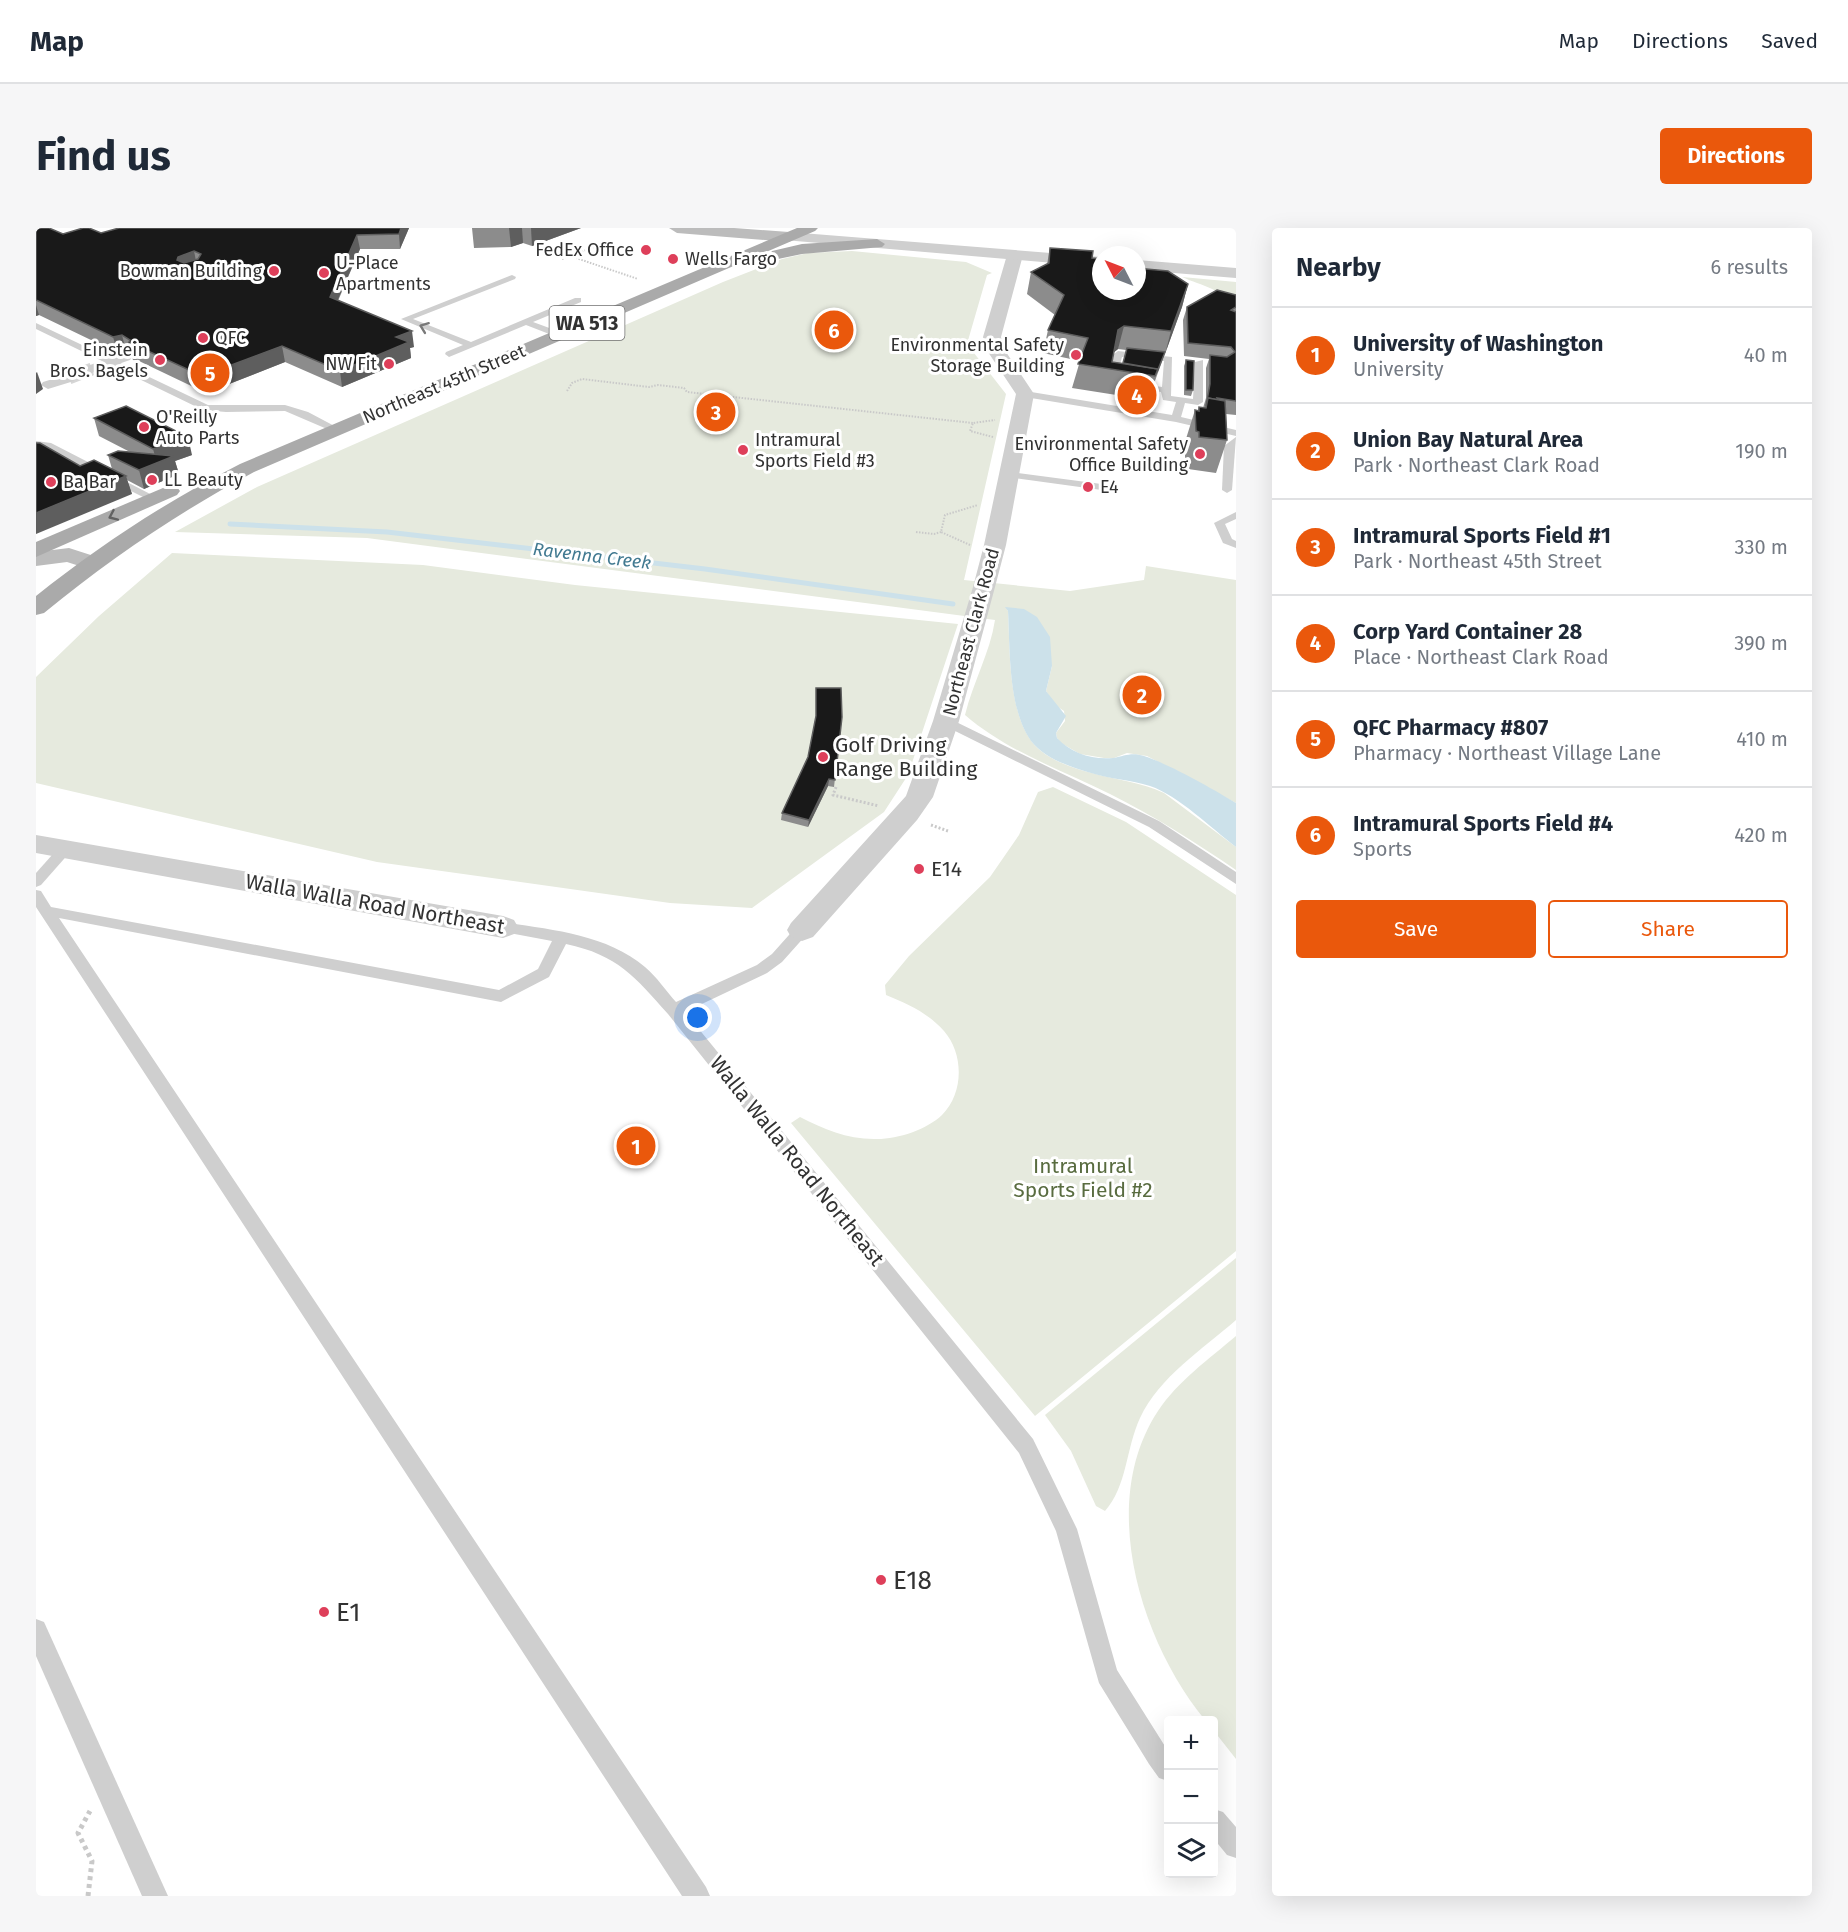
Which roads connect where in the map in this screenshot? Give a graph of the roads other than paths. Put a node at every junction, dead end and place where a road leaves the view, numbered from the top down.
1 (677, 228) edge
2 (810, 228) edge
3 (786, 232) edge
4 (876, 244) junction
5 (1015, 255) junction
6 (1092, 261) edge
7 (1146, 266) edge
8 (712, 270) junction
9 (1236, 273) edge
10 (512, 277) dead end
11 (578, 300) dead end
12 (526, 322) junction
13 (36, 327) edge
14 (560, 334) junction
15 (471, 345) junction
16 (449, 354) dead end
17 (125, 357) edge
18 (1185, 361) junction
19 (110, 363) junction
20 (1212, 363) edge
21 (92, 369) tunnel mouth
22 (69, 378) tunnel mouth
23 (48, 385) dead end
24 (1166, 390) junction
25 (1025, 394) junction
26 (1181, 400) junction
27 (1176, 419) junction
28 (337, 430) junction
29 (1236, 433) edge
30 (1236, 440) edge
31 (36, 444) edge
32 (247, 468) junction
33 (1010, 475) junction
34 (1109, 488) dead end
35 (1227, 490) dead end
36 (153, 498) junction
37 (1236, 515) edge
38 (1236, 545) edge
39 (36, 550) edge
40 (36, 559) edge
41 (92, 563) junction
42 (36, 573) edge
43 (36, 608) edge
44 (946, 722) junction
45 (36, 844) edge
46 (66, 848) junction
47 (1236, 879) edge
48 (36, 882) edge
49 (41, 903) edge
50 (502, 927) joint
51 (802, 930) joint
52 (561, 938) junction
53 (674, 1010) junction
54 (36, 1630) edge
55 (1164, 1764) edge
56 (1217, 1824) edge
57 (1236, 1846) edge
58 (155, 1896) edge
59 (698, 1896) edge

1 - 3 main road
2 - 3 main road, Northeast 45th Street / WA 513
3 - 4 street
3 - 8 main road, Northeast 45th Street / WA 513
4 - 5 street
4 - 8 main road
5 - 6 street
5 - 25 street
7 - 9 street
8 - 14 main road, Northeast 45th Street / WA 513
15 -> 10 lane
11 - 12 lane
12 - 14 lane
12 - 15 lane
13 - 19 lane
14 - 28 main road, Northeast 45th Street / WA 513
15 - 16 lane
17 - 19 street
18 - 20 lane
18 - 24 lane
18 - 24 lane
18 - 26 lane
19 - 21 street
19 - 28 lane
22 - 23 street
24 - 26 lane
25 - 27 lane
25 - 33 street, Northeast Clark Road
26 - 27 lane
27 - 29 lane
28 - 32 main road, Northeast 45th Street / WA 513
30 - 35 lane
31 - 36 lane
32 - 36 main road
32 - 41 main road, Northeast 45th Street / WA 513
33 - 34 lane
33 - 44 street, Northeast Clark Road
36 -> 39 main road
37 - 38 lane
40 - 41 main road
41 - 42 main road, Northeast 45th Street
41 - 43 main road, WA 513
44 - 47 lane
44 - 51 street, Northeast Clark Road
45 - 46 street, Walla Walla Road Northeast
46 - 48 lane
46 - 50 street, Walla Walla Road Northeast
49 - 52 lane
49 - 59 lane
50 - 52 lane, Walla Walla Road Northeast
51 - 53 lane, Northeast Clark Road
52 - 53 lane, Walla Walla Road Northeast
53 - 55 lane, Walla Walla Road Northeast
54 - 58 lane
56 - 57 lane

